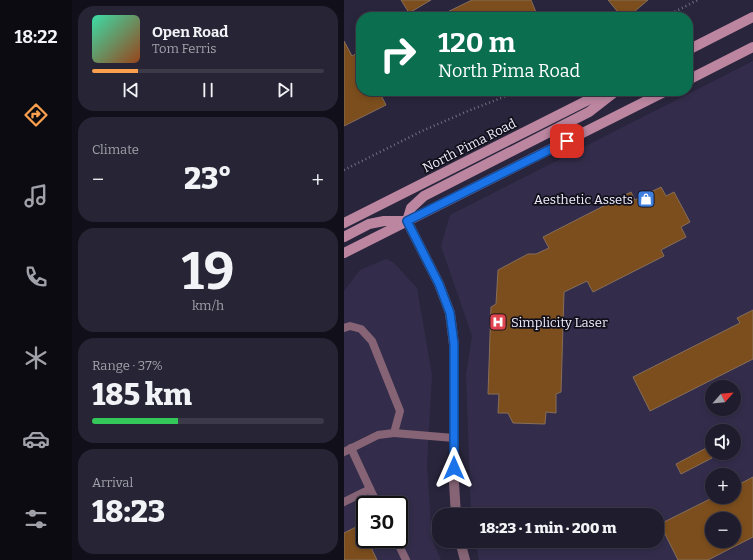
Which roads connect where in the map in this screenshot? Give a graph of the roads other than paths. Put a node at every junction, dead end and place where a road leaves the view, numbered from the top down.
1 (753, 17) edge
2 (693, 47) edge
3 (753, 47) edge
4 (693, 77) edge
5 (596, 96) edge
6 (610, 96) edge
7 (656, 96) edge
8 (407, 221) junction
9 (344, 223) edge
10 (344, 237) edge
11 (344, 253) edge
12 (344, 328) edge
13 (394, 433) junction
14 (454, 438) junction
15 (347, 450) edge
16 (370, 488) junction
17 (374, 496) edge
18 (344, 502) edge
19 (456, 508) edge
20 (400, 548) edge
21 (462, 548) edge
22 (406, 560) edge
23 (466, 560) edge

1 - 2 main road
3 - 4 main road
5 - 9 main road, North Pima Road
6 - 8 main road
7 - 8 main road
8 - 10 main road
8 - 11 main road
8 - 14 street
12 - 13 lane
13 - 14 lane
13 - 15 lane
14 - 19 street
15 - 16 lane
16 - 17 lane
16 - 18 lane
20 - 22 lane
21 - 23 street

